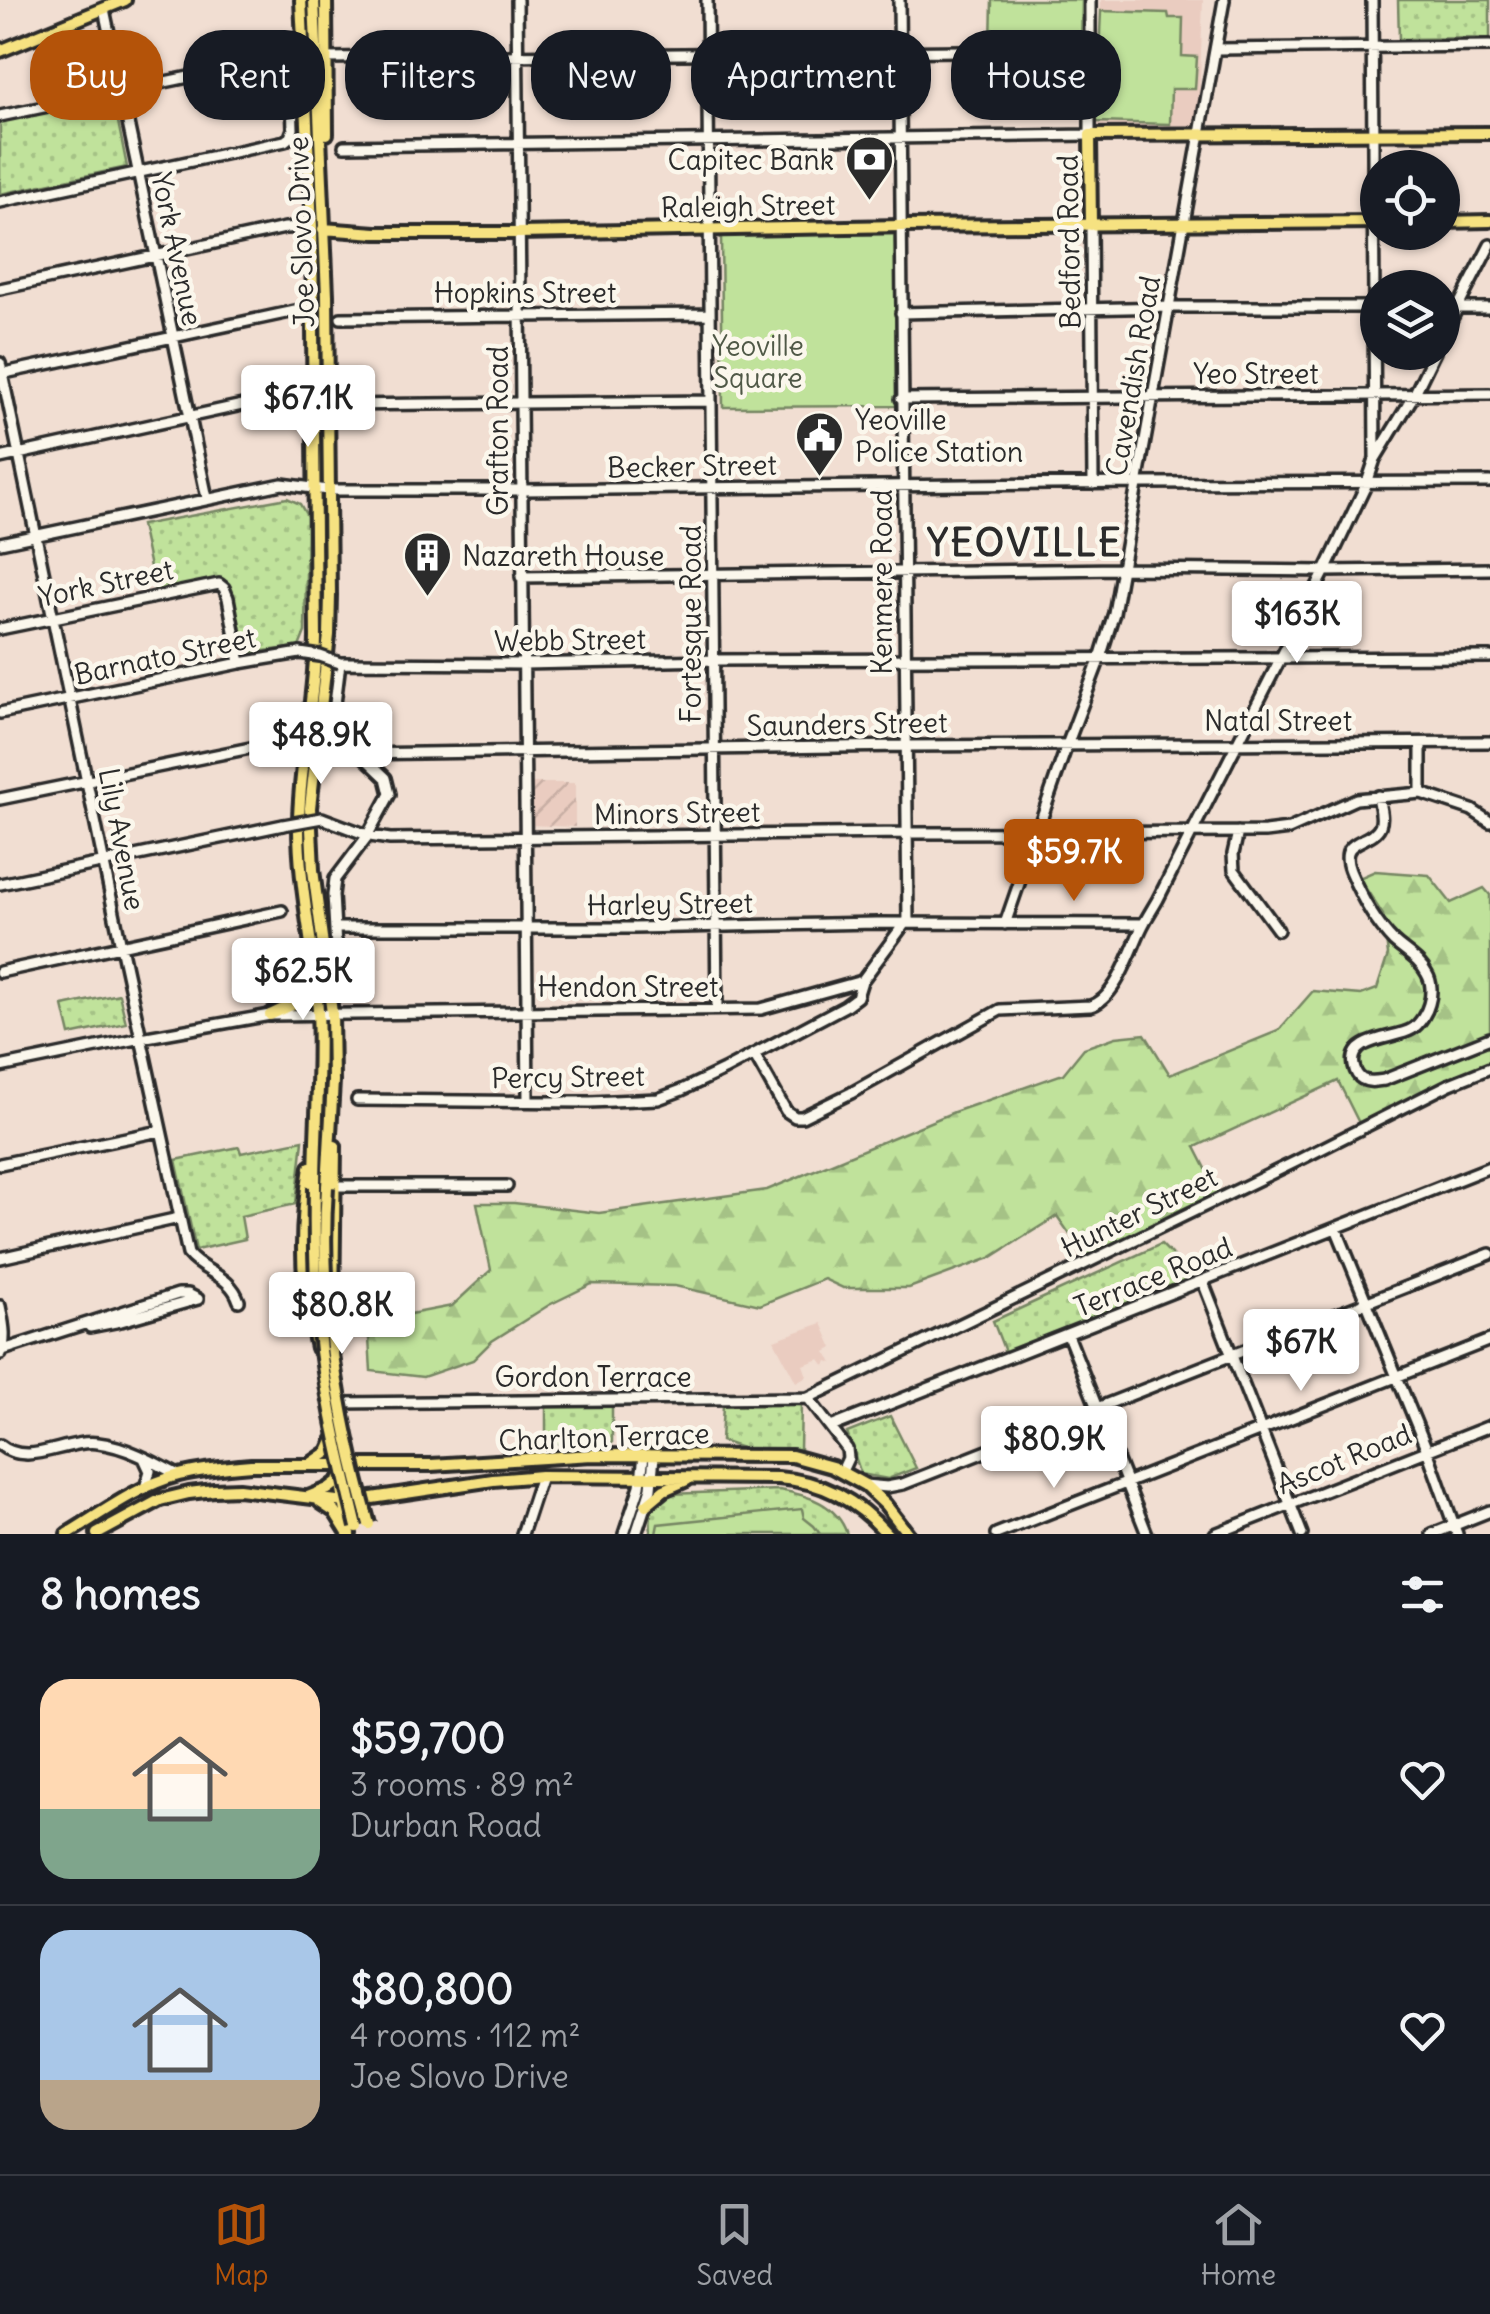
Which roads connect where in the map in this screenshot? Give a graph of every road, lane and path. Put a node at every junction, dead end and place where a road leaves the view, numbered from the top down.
1 (125, 0) edge
2 (301, 0) edge
3 (314, 0) edge
4 (326, 0) edge
5 (517, 0) edge
6 (707, 0) edge
7 (898, 0) edge
8 (1090, 0) edge
9 (1224, 0) edge
10 (1372, 0) edge
11 (104, 8) junction
12 (108, 30) edge
13 (708, 30) edge
14 (899, 30) edge
15 (1373, 46) junction
16 (1490, 46) edge
17 (1216, 49) junction
18 (0, 50) edge
19 (691, 54) edge
20 (516, 56) junction
21 (327, 58) junction
22 (163, 83) edge
23 (30, 110) edge
24 (0, 116) edge
25 (127, 120) edge
26 (710, 120) edge
27 (900, 120) edge
28 (1375, 133) junction
29 (1490, 133) edge
30 (1090, 135) junction
31 (1199, 136) junction
32 (900, 138) junction
33 (710, 141) junction
34 (517, 143) junction
35 (322, 145) junction
36 (344, 146) dead end
37 (1375, 150) edge
38 (138, 173) junction
39 (0, 202) edge
40 (1490, 221) edge
41 (1360, 222) edge
42 (1460, 222) edge
43 (1185, 224) junction
44 (902, 226) junction
45 (1091, 226) junction
46 (312, 227) junction
47 (711, 228) junction
48 (325, 229) junction
49 (518, 233) junction
50 (1490, 245) edge
51 (156, 255) junction
52 (0, 289) edge
53 (1460, 304) edge
54 (1168, 307) junction
55 (1360, 307) edge
56 (1460, 308) edge
57 (1490, 308) edge
58 (1093, 309) junction
59 (295, 311) dead end
60 (901, 313) junction
61 (710, 314) junction
62 (520, 315) junction
63 (341, 318) dead end
64 (172, 337) junction
65 (313, 366) junction
66 (1, 370) edge
67 (1376, 370) edge
68 (1427, 370) edge
69 (1490, 394) edge
70 (1154, 396) junction
71 (1376, 396) junction
72 (1414, 396) junction
73 (1094, 397) junction
74 (901, 399) junction
75 (711, 400) junction
76 (522, 403) junction
77 (341, 405) dead end
78 (190, 418) junction
79 (18, 455) junction
80 (0, 458) edge
81 (1375, 459) junction
82 (1136, 482) junction
83 (1490, 482) edge
84 (1367, 483) junction
85 (1093, 484) junction
86 (904, 487) junction
87 (314, 488) junction
88 (713, 488) junction
89 (328, 490) junction
90 (522, 490) junction
91 (207, 498) junction
92 (36, 536) junction
93 (0, 543) edge
94 (1490, 568) edge
95 (1120, 569) junction
96 (1325, 571) junction
97 (904, 572) junction
98 (714, 575) junction
99 (521, 576) junction
100 (52, 618) junction
101 (0, 628) edge
102 (1490, 656) edge
103 (1100, 658) junction
104 (1280, 658) junction
105 (714, 660) junction
106 (904, 660) junction
107 (240, 663) junction
108 (340, 663) junction
109 (523, 664) junction
110 (70, 699) junction
111 (0, 713) edge
112 (1490, 742) edge
113 (1421, 743) junction
114 (330, 745) junction
115 (1066, 745) junction
116 (1236, 745) junction
117 (906, 746) junction
118 (714, 748) junction
119 (524, 750) junction
120 (360, 756) junction
121 (88, 780) junction
122 (1421, 793) junction
123 (1378, 796) junction
124 (0, 798) edge
125 (1490, 822) edge
126 (1192, 831) junction
127 (907, 832) junction
128 (1036, 832) junction
129 (1238, 832) junction
130 (368, 836) junction
131 (716, 836) junction
132 (525, 838) junction
133 (104, 862) junction
134 (0, 884) edge
135 (282, 912) dead end
136 (907, 923) junction
137 (1005, 924) junction
138 (1143, 924) junction
139 (718, 926) junction
140 (336, 928) junction
141 (526, 928) junction
142 (1278, 930) dead end
143 (121, 946) junction
144 (0, 972) edge
145 (862, 981) junction
146 (317, 993) junction
147 (330, 993) junction
148 (717, 1009) junction
149 (526, 1010) junction
150 (332, 1012) junction
151 (318, 1013) junction
152 (270, 1015) junction
153 (140, 1038) junction
154 (1490, 1038) edge
155 (754, 1054) junction
156 (0, 1067) edge
157 (1490, 1068) edge
158 (357, 1100) dead end
159 (528, 1101) junction
160 (160, 1131) junction
161 (315, 1152) junction
162 (0, 1164) edge
163 (1490, 1167) edge
164 (507, 1186) dead end
165 (326, 1187) junction
166 (179, 1218) junction
167 (1336, 1228) junction
168 (1490, 1254) edge
169 (0, 1258) edge
170 (1203, 1282) junction
171 (239, 1300) dead end
172 (1366, 1301) junction
173 (0, 1307) edge
174 (68, 1329) junction
175 (1068, 1335) junction
176 (1490, 1340) edge
177 (1, 1353) edge
178 (1232, 1355) junction
179 (1396, 1378) junction
180 (808, 1398) junction
181 (341, 1403) junction
182 (1097, 1408) junction
183 (1490, 1426) edge
184 (831, 1427) junction
185 (1262, 1430) junction
186 (333, 1441) junction
187 (0, 1445) edge
188 (1427, 1450) junction
189 (649, 1456) junction
190 (144, 1458) junction
191 (307, 1465) junction
192 (338, 1466) junction
193 (353, 1466) junction
194 (842, 1472) junction
195 (178, 1476) junction
196 (541, 1476) junction
197 (648, 1476) junction
198 (524, 1478) junction
199 (692, 1478) junction
200 (341, 1481) junction
201 (1126, 1483) junction
202 (865, 1485) junction
203 (145, 1489) junction
204 (535, 1497) junction
205 (310, 1498) junction
206 (345, 1502) junction
207 (646, 1505) junction
208 (1290, 1505) junction
209 (1490, 1511) edge
210 (1456, 1530) edge
211 (359, 1531) edge
212 (66, 1534) edge
213 (97, 1534) edge
214 (522, 1534) edge
215 (624, 1534) edge
216 (636, 1534) edge
217 (888, 1534) edge
218 (908, 1534) edge
219 (996, 1534) edge
220 (1147, 1534) edge
221 (1215, 1534) edge
222 (1302, 1534) edge
223 (1432, 1534) edge

1 - 11 main road
2 - 46 main road, Joe Slovo Drive
3 - 35 main road, Joe Slovo Drive
4 - 21 main road
5 - 20 street, Grafton Road
6 - 13 street, Fortesque Road
7 - 14 street, Kenmere Road
8 - 30 street, Bedford Road
9 - 17 street, Cavendish Road
10 - 15 street
11 - 12 street, York Avenue
11 - 18 main road
15 - 16 street
15 - 17 street
15 - 28 street
17 - 31 street, Cavendish Road
19 - 20 street
20 - 21 street
20 - 34 street, Grafton Road
21 - 35 main road
22 - 38 street
23 - 24 street
25 - 38 street, York Avenue
26 - 33 street, Fortesque Road
27 - 32 street, Kenmere Road
28 - 29 main road
28 - 31 main road
28 - 37 street
30 - 31 main road
30 - 32 street
30 - 45 main road, Bedford Road
31 - 43 street, Cavendish Road
32 - 33 street
32 - 44 street, Kenmere Road
33 - 34 street
33 - 47 street, Fortesque Road
34 - 36 street
34 - 49 street, Grafton Road
35 - 48 main road, Joe Slovo Drive
38 - 39 street
38 - 51 street, York Avenue
40 - 42 main road
41 - 43 main road, Raleigh Street
43 - 45 main road, Raleigh Street
43 - 54 street, Cavendish Road
44 - 45 main road, Raleigh Street
44 - 47 main road, Raleigh Street
44 - 60 street, Kenmere Road
45 - 58 street, Bedford Road
46 - 48 main road, Raleigh Street
46 - 51 street
46 - 65 main road, Joe Slovo Drive
47 - 49 main road, Raleigh Street
47 - 61 street, Fortesque Road
48 - 49 main road, Raleigh Street
48 - 89 main road, Joe Slovo Drive
49 - 62 street, Grafton Road
50 - 53 street
51 - 52 street
51 - 64 street, York Avenue
54 - 55 street
54 - 58 street
54 - 70 street, Cavendish Road
56 - 57 street
58 - 60 street
58 - 73 street, Bedford Road
59 - 64 street
60 - 74 street, Kenmere Road
61 - 62 street, Hopkins Street
61 - 75 street, Fortesque Road
62 - 63 street, Hopkins Street
62 - 76 street, Grafton Road
64 - 66 street
64 - 78 street, York Avenue
65 - 78 street
65 - 87 main road, Joe Slovo Drive
66 - 79 street, Lily Avenue
67 - 71 street
68 - 72 street
69 - 72 street, Yeo Street
70 - 71 street, Yeo Street
70 - 73 street, Yeo Street
70 - 82 street, Cavendish Road
71 - 72 street, Yeo Street
71 - 81 street
72 - 81 street
73 - 74 street, Yeo Street
73 - 85 street, Bedford Road
74 - 86 street, Kenmere Road
75 - 76 street
75 - 88 street, Fortesque Road
76 - 77 street
76 - 90 street, Grafton Road
78 - 79 street
78 - 91 street, York Avenue
79 - 80 street
79 - 92 street, Lily Avenue
81 - 84 street
82 - 84 street, Becker Street
82 - 85 street, Becker Street
82 - 95 street, Cavendish Road
83 - 84 street, Becker Street
84 - 96 street
85 - 86 street, Becker Street
86 - 88 street, Becker Street
86 - 97 street, Kenmere Road
87 - 89 street, Becker Street
87 - 91 street, Becker Street
87 - 146 main road, Joe Slovo Drive
88 - 90 street, Becker Street
88 - 98 street, Fortesque Road
89 - 90 street, Becker Street
89 - 147 main road, Joe Slovo Drive
90 - 99 street, Grafton Road
91 - 92 street, Becker Street
92 - 93 street, Becker Street
92 - 100 street, Lily Avenue
94 - 96 street
95 - 96 street
95 - 97 street
95 - 103 street, Cavendish Road
96 - 104 street
97 - 98 street
97 - 106 street, Kenmere Road
98 - 99 street
98 - 105 street, Fortesque Road
99 - 109 street, Grafton Road
100 - 101 street, York Street
100 - 107 street, York Street
100 - 110 street, Lily Avenue
102 - 104 street, Webb Street
103 - 104 street, Webb Street
103 - 106 street, Webb Street
103 - 115 street, Cavendish Road
104 - 116 street
105 - 106 street, Webb Street
105 - 109 street, Webb Street
105 - 118 street, Fortesque Road
106 - 117 street, Kenmere Road
107 - 108 street, Barnato Street, bridge
107 - 110 street, Barnato Street
108 - 109 street, Webb Street
108 - 114 street
109 - 119 street, Grafton Road
110 - 111 street, Barnato Street
110 - 121 street, Lily Avenue
112 - 113 street, Natal Street
113 - 116 street, Natal Street
113 - 122 street
114 - 120 street, Saunders Street
114 - 121 street, Saunders Street, bridge
115 - 116 street, Natal Street
115 - 117 street, Saunders Street
115 - 128 street, Cavendish Road
116 - 126 street
117 - 118 street, Saunders Street
117 - 127 street, Kenmere Road
118 - 119 street, Saunders Street
118 - 131 street, Fortesque Road
119 - 120 street, Saunders Street
119 - 132 street, Grafton Road
120 - 130 street
121 - 124 street, Saunders Street
121 - 133 street, Lily Avenue
122 - 123 street, Minors Street
122 - 125 street
123 - 129 street, Minors Street
123 - 154 street
126 - 128 street, Minors Street
126 - 129 street, Minors Street
126 - 138 street
127 - 128 street, Minors Street
127 - 131 street, Minors Street
127 - 136 street, Kenmere Road
128 - 137 street, Cavendish Road
129 - 142 street
130 - 132 street, Minors Street
130 - 133 street, Minors Street, bridge
130 - 140 street
131 - 132 street, Minors Street
131 - 139 street, Fortesque Road
132 - 141 street, Grafton Road
133 - 134 street
133 - 143 street, Lily Avenue
135 - 143 street
136 - 137 street, Harley Street
136 - 139 street, Harley Street
136 - 145 street
137 - 138 street, Harley Street
138 - 155 street
139 - 141 street, Harley Street
139 - 148 street, Fortesque Road
140 - 141 street, Harley Street
140 - 147 street
141 - 149 street, Grafton Road
143 - 144 street
143 - 153 street, Lily Avenue
145 - 148 street, Hendon Street
145 - 155 street, Percy Street
146 - 151 main road, Joe Slovo Drive
146 - 152 main road
147 - 150 main road, Joe Slovo Drive
148 - 149 street, Hendon Street
149 - 150 street, Hendon Street
149 - 159 street, Grafton Road
150 - 151 street, Hendon Street
150 - 165 main road, Joe Slovo Drive
151 - 152 street, Hendon Street
151 - 161 main road, Joe Slovo Drive
152 - 153 street, Hendon Street
153 - 156 street, Hendon Street
153 - 160 street, Lily Avenue
155 - 159 street, Percy Street
157 - 180 street, Hunter Street
158 - 159 street, Percy Street
160 - 162 street
160 - 166 street, Lily Avenue
161 - 165 main road, Joe Slovo Drive
161 - 186 main road
163 - 167 street, Terrace Road
164 - 165 street
165 - 181 main road
165 - 211 main road, Joe Slovo Drive, bridge
166 - 169 street
166 - 171 street, Lily Avenue
167 - 170 street, Terrace Road
167 - 172 street
168 - 172 street
170 - 175 street, Terrace Road
170 - 178 street
172 - 178 street
172 - 179 street
173 - 177 street
174 - 174 street
174 - 177 street
175 - 182 street
175 - 184 street, Terrace Road
176 - 179 street
178 - 182 street
178 - 185 street
179 - 185 street
179 - 188 street
180 - 181 street, Gordon Terrace
180 - 184 street
181 - 193 main road
182 - 201 street
182 - 202 street
183 - 188 street, Ascot Road
184 - 194 street
185 - 201 street
185 - 208 street
186 - 191 main road
186 - 192 main road
187 - 190 street
188 - 208 street, Ascot Road
188 - 210 street
189 - 193 main road, Charlton Terrace
189 - 194 main road, Charlton Terrace
189 - 197 street
190 - 195 street
190 - 203 street
191 - 192 main road, Charlton Terrace
191 - 195 main road, Charlton Terrace
192 - 193 main road, Charlton Terrace
192 - 200 main road
193 - 200 main road
194 - 202 main road, Charlton Terrace
195 - 203 main road, Charlton Terrace
196 - 197 main road, Charlton Terrace
196 - 198 main road, Charlton Terrace
196 - 204 street
197 - 199 main road, Charlton Terrace
197 - 207 street
197 - 215 street
198 - 204 street
198 - 206 main road, Charlton Terrace
199 - 207 main road
199 - 217 main road, Charlton Terrace
200 - 205 main road
200 - 206 main road
201 - 219 street
201 - 220 street
202 - 218 main road, Charlton Terrace
203 - 212 main road, Charlton Terrace
204 - 214 street
205 - 206 main road, Charlton Terrace
205 - 211 main road
205 - 213 main road, Charlton Terrace
206 - 211 main road
207 - 216 street
208 - 221 street, Ascot Road
208 - 222 street
209 - 210 street
210 - 223 street

